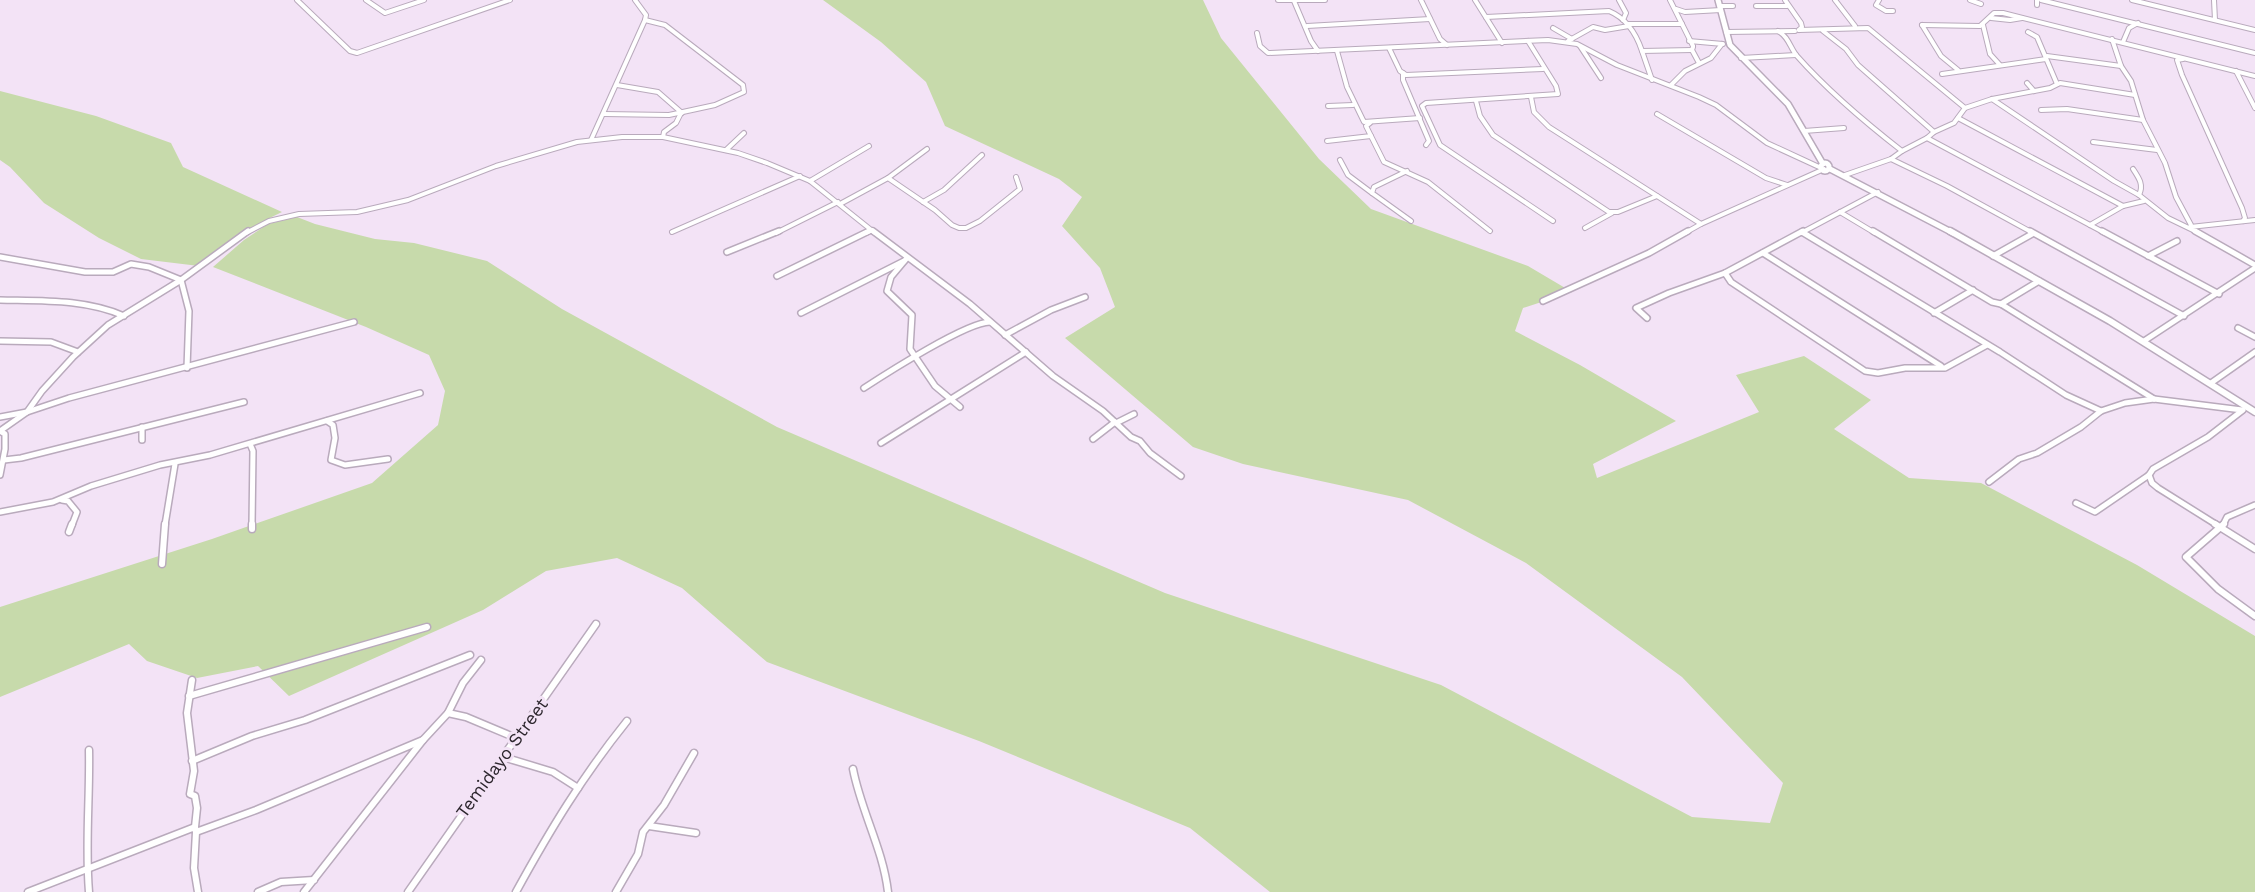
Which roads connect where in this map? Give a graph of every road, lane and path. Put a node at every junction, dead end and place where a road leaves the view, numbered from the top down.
1 (297, 0) edge
2 (366, 0) edge
3 (424, 0) edge
4 (510, 0) edge
5 (635, 0) edge
6 (1278, 0) edge
7 (1324, 0) edge
8 (1421, 0) edge
9 (1475, 0) edge
10 (1619, 0) edge
11 (1670, 0) edge
12 (1785, 0) edge
13 (1835, 0) edge
14 (1879, 0) edge
15 (2132, 0) edge
16 (2160, 0) edge
17 (2214, 0) edge
18 (1294, 1) edge
19 (1973, 1) edge
20 (2039, 2) edge
21 (1981, 4) dead end
22 (1720, 5) edge
23 (1733, 6) dead end
24 (1756, 6) dead end
25 (1787, 6) junction
26 (2162, 8) junction
27 (1676, 9) junction
28 (1893, 11) dead end
29 (1685, 12) junction
30 (1677, 15) junction
31 (1485, 17) junction
32 (1991, 18) joint
33 (2024, 18) joint
34 (1430, 19) junction
35 (645, 20) junction
36 (1623, 20) junction
37 (2216, 20) junction
38 (2126, 21) junction
39 (2138, 23) junction
40 (1682, 24) junction
41 (1629, 25) junction
42 (1983, 25) junction
43 (1307, 26) junction
44 (1855, 27) junction
45 (1553, 28) dead end
46 (2129, 28) junction
47 (1799, 29) junction
48 (1822, 30) junction
49 (2255, 30) edge
50 (1779, 31) junction
51 (1726, 32) junction
52 (2028, 32) dead end
53 (1257, 33) dead end
54 (1785, 35) junction
55 (2112, 39) junction
56 (1576, 41) junction
57 (1689, 41) junction
58 (1528, 42) junction
59 (2123, 42) junction
60 (1502, 43) junction
61 (1700, 43) junction
62 (1722, 44) junction
63 (1447, 45) junction
64 (1730, 45) junction
65 (1389, 48) junction
66 (1693, 48) junction
67 (1318, 51) junction
68 (1337, 51) junction
69 (1642, 51) junction
70 (2255, 52) edge
71 (1594, 53) junction
72 (1584, 54) junction
73 (1796, 55) junction
74 (2047, 57) junction
75 (1740, 58) junction
76 (2185, 59) junction
77 (1700, 63) junction
78 (2000, 65) junction
79 (2121, 66) junction
80 (1543, 69) junction
81 (1959, 71) junction
82 (2236, 71) junction
83 (1403, 74) junction
84 (1942, 74) dead end
85 (2255, 76) edge
86 (1601, 78) dead end
87 (1652, 80) junction
88 (2027, 83) dead end
89 (2057, 84) junction
90 (1671, 85) junction
91 (617, 86) junction
92 (2034, 91) junction
93 (2135, 95) junction
94 (1531, 97) junction
95 (1992, 99) junction
96 (1476, 101) junction
97 (1353, 105) junction
98 (1328, 106) dead end
99 (1965, 108) junction
100 (2255, 108) edge
101 (2041, 110) dead end
102 (681, 113) junction
103 (604, 114) junction
104 (1658, 114) dead end
105 (1420, 118) junction
106 (1958, 118) junction
107 (2143, 120) junction
108 (1365, 124) junction
109 (1844, 128) dead end
110 (1804, 131) junction
111 (1934, 132) junction
112 (744, 133) dead end
113 (1371, 136) junction
114 (663, 137) junction
115 (1927, 138) junction
116 (591, 140) junction
117 (1327, 141) dead end
118 (2093, 142) dead end
119 (1426, 145) dead end
120 (869, 146) dead end
121 (927, 149) dead end
122 (726, 150) junction
123 (2157, 150) junction
124 (1902, 151) junction
125 (982, 155) dead end
126 (1891, 159) junction
127 (1340, 160) dead end
128 (1824, 167) junction
129 (2133, 169) dead end
130 (1407, 171) junction
131 (1845, 175) junction
132 (800, 176) junction
133 (1016, 177) dead end
134 (888, 178) junction
135 (810, 181) junction
136 (1787, 185) junction
137 (1373, 190) junction
138 (1878, 192) junction
139 (2139, 195) junction
140 (1657, 196) junction
141 (2144, 201) junction
142 (923, 202) junction
143 (839, 203) junction
144 (2123, 206) junction
145 (1840, 212) junction
146 (1614, 213) junction
147 (2255, 220) edge
148 (1411, 221) dead end
149 (1553, 221) dead end
150 (2243, 221) junction
151 (1701, 224) junction
152 (2090, 225) junction
153 (2190, 226) junction
154 (1585, 228) dead end
155 (872, 230) junction
156 (672, 231) dead end
157 (1490, 231) dead end
158 (1802, 232) junction
159 (2032, 234) junction
160 (2177, 241) dead end
161 (727, 252) dead end
162 (1763, 253) junction
163 (1993, 256) junction
164 (2148, 256) junction
165 (0, 257) edge
166 (906, 259) junction
167 (2252, 260) edge
168 (2255, 267) edge
169 (1725, 273) junction
170 (777, 276) dead end
171 (2247, 276) junction
172 (2255, 277) edge
173 (181, 280) junction
174 (2039, 281) junction
175 (1973, 290) junction
176 (2219, 294) junction
177 (1085, 297) dead end
178 (0, 300) edge
179 (1543, 301) dead end
180 (2001, 304) junction
181 (801, 313) dead end
182 (1934, 313) junction
183 (124, 316) junction
184 (2184, 316) junction
185 (1647, 318) dead end
186 (983, 319) junction
187 (354, 322) dead end
188 (2238, 328) dead end
189 (1005, 335) junction
190 (2255, 337) edge
191 (2144, 340) junction
192 (0, 341) edge
193 (1987, 345) junction
194 (78, 352) junction
195 (1026, 352) junction
196 (2255, 352) edge
197 (915, 357) junction
198 (187, 368) junction
199 (1945, 368) junction
200 (2211, 382) junction
201 (864, 388) dead end
202 (420, 393) dead end
203 (953, 399) junction
204 (2154, 399) junction
205 (244, 402) dead end
206 (960, 407) dead end
207 (2249, 410) edge
208 (2101, 411) junction
209 (27, 412) junction
210 (1134, 414) dead end
211 (0, 417) edge
212 (327, 421) junction
213 (1115, 422) junction
214 (142, 427) junction
215 (0, 431) edge
216 (1093, 439) dead end
217 (142, 440) dead end
218 (881, 443) dead end
219 (250, 444) junction
220 (388, 459) dead end
221 (4, 460) junction
222 (175, 464) junction
223 (0, 475) edge
224 (2150, 475) junction
225 (1181, 476) dead end
226 (1989, 482) dead end
227 (60, 500) junction
228 (2076, 502) dead end
229 (2255, 505) edge
230 (0, 513) edge
231 (2222, 527) junction
232 (252, 529) dead end
233 (69, 532) dead end
234 (2255, 549) edge
235 (162, 564) dead end
236 (2255, 616) edge
237 (596, 624) dead end
238 (427, 627) dead end
239 (470, 655) dead end
240 (481, 660) dead end
241 (192, 680) dead end
242 (189, 696) junction
243 (448, 713) junction
244 (627, 721) dead end
245 (516, 738) junction
246 (423, 740) junction
247 (89, 750) dead end
248 (694, 753) dead end
249 (502, 757) junction
250 (192, 761) junction
251 (854, 769) dead end
252 (578, 788) junction
253 (649, 826) junction
254 (195, 829) junction
255 (696, 833) dead end
256 (87, 868) junction
257 (314, 880) junction
258 (28, 892) edge
259 (89, 892) edge
260 (198, 892) edge
261 (258, 892) edge
262 (304, 892) edge
263 (408, 892) edge
264 (516, 892) edge
265 (616, 892) edge
266 (888, 892) edge

1 - 4 street
2 - 3 street
5 - 35 street
6 - 18 street
7 - 18 street
8 - 34 street
9 - 31 street
10 - 36 street
11 - 27 street
12 - 25 street
13 - 44 street
14 - 28 street
15 - 26 street
16 - 26 street
17 - 37 street
18 - 43 street
19 - 21 street
20 - 38 street
22 - 23 street
22 - 29 street
22 - 51 street
24 - 25 street
25 - 47 street
26 - 37 street
27 - 29 street
27 - 30 street
29 - 30 street
30 - 40 street
31 - 36 street
31 - 60 street
32 - 33 street
32 - 42 street
33 - 55 street
34 - 43 street
34 - 63 street
35 - 91 street
35 - 102 street
36 - 41 street
37 - 49 street
38 - 39 street
38 - 46 street
39 - 46 street
39 - 70 street
40 - 41 street
40 - 57 street
41 - 56 street
41 - 69 street
42 - 78 street
42 - 81 street
43 - 67 street
44 - 48 street
44 - 99 street
45 - 56 street
46 - 59 street
47 - 48 street
47 - 50 street
47 - 54 street
48 - 111 street
50 - 51 street
50 - 54 street
51 - 64 street
52 - 74 street
53 - 67 street
54 - 73 street
55 - 59 street
55 - 79 street
56 - 58 street
56 - 71 street
56 - 72 street
57 - 61 street
57 - 66 street
58 - 60 street
58 - 80 street
59 - 76 street
60 - 63 street
61 - 62 street
61 - 66 street
62 - 64 street
62 - 77 street
63 - 65 street
64 - 75 street
65 - 68 street
65 - 83 street
66 - 69 street
66 - 77 street
67 - 68 street
68 - 97 street
69 - 87 street
71 - 72 street
71 - 87 street
72 - 86 street
73 - 75 street
73 - 124 street
74 - 78 street
74 - 79 street
74 - 89 street
75 - 110 street
76 - 82 street
76 - 150 street
77 - 90 street
78 - 81 street
79 - 93 street
80 - 83 street
80 - 94 street
81 - 84 street
82 - 85 street
82 - 100 street
83 - 105 street
87 - 90 street
88 - 92 street
89 - 92 street
89 - 93 street
90 - 128 street
91 - 102 street
91 - 103 street
92 - 95 street
93 - 107 street
94 - 96 street
94 - 140 street
95 - 99 street
95 - 139 street
96 - 146 street
96 - 149 street
97 - 98 street
97 - 108 street
99 - 106 street
101 - 107 street
102 - 103 street
102 - 114 street
103 - 116 street
104 - 136 street
105 - 108 street
105 - 119 street
106 - 111 street
106 - 144 street
107 - 123 street
108 - 113 street
109 - 110 street
110 - 128 street
111 - 115 street
112 - 122 street
113 - 117 street
113 - 130 street
114 - 116 street
114 - 122 street
115 - 124 street
115 - 152 street
116 - 173 street
118 - 123 street
120 - 135 street
121 - 134 street
122 - 132 street
123 - 153 street
124 - 126 street
125 - 142 street
126 - 131 street
126 - 159 street
127 - 137 street
128 - 131 street
128 - 136 street
129 - 139 street
130 - 137 street
130 - 157 street
131 - 138 street
132 - 135 street
132 - 156 street
133 - 142 street
134 - 142 street
134 - 143 street
135 - 143 street
136 - 151 street
137 - 148 street
138 - 145 street
138 - 163 street
139 - 141 street
140 - 146 street
140 - 151 street
141 - 144 street
141 - 153 street
143 - 155 street
143 - 161 street
144 - 152 street
145 - 158 street
145 - 175 street
146 - 154 street
147 - 150 street
150 - 153 street
151 - 179 street
152 - 164 street
153 - 167 street
155 - 166 street
155 - 170 street
158 - 162 street
158 - 182 street
159 - 163 street
159 - 184 street
160 - 164 street
162 - 169 street
162 - 199 street
163 - 174 street
164 - 176 street
165 - 173 street
166 - 181 street
166 - 186 street
166 - 197 street
167 - 168 street
168 - 171 street
169 - 185 street
169 - 199 street
171 - 172 street
171 - 176 street
173 - 183 street
173 - 198 street
174 - 180 street
174 - 191 street
175 - 180 street
175 - 182 street
176 - 184 street
177 - 189 street
178 - 183 street
180 - 204 street
182 - 193 street
183 - 194 street
184 - 191 street
186 - 189 street
186 - 197 street
187 - 198 street
188 - 190 street
189 - 195 street
191 - 200 street
192 - 194 street
193 - 199 street
193 - 208 street
194 - 209 street
195 - 203 street
195 - 213 street
196 - 200 street
197 - 201 street
197 - 203 street
198 - 209 street
200 - 207 street
202 - 212 street
203 - 206 street
203 - 218 street
204 - 207 street
204 - 208 street
205 - 214 street
207 - 224 street
208 - 226 street
209 - 211 street
209 - 215 street
210 - 213 street
212 - 219 street
212 - 220 street
213 - 216 street
213 - 225 street
214 - 217 street
214 - 221 street
215 - 221 street
219 - 222 street
219 - 232 street
221 - 223 street
222 - 227 street
222 - 235 street
224 - 228 street
224 - 231 street
227 - 230 street
227 - 233 street
229 - 231 street
231 - 234 street
231 - 236 street
237 - 245 street, Temidayo Street
238 - 242 street
239 - 250 street
240 - 243 street
241 - 242 street
242 - 250 street
243 - 245 street
243 - 246 street
244 - 252 street
245 - 249 street, Temidayo Street
246 - 254 street
246 - 257 street
247 - 256 street
248 - 253 street
249 - 252 street
249 - 263 street, Temidayo Street
250 - 254 street
251 - 266 street
252 - 264 street
253 - 255 street
253 - 265 street
254 - 256 street
254 - 260 street
256 - 258 street
256 - 259 street
257 - 261 street
257 - 262 street

